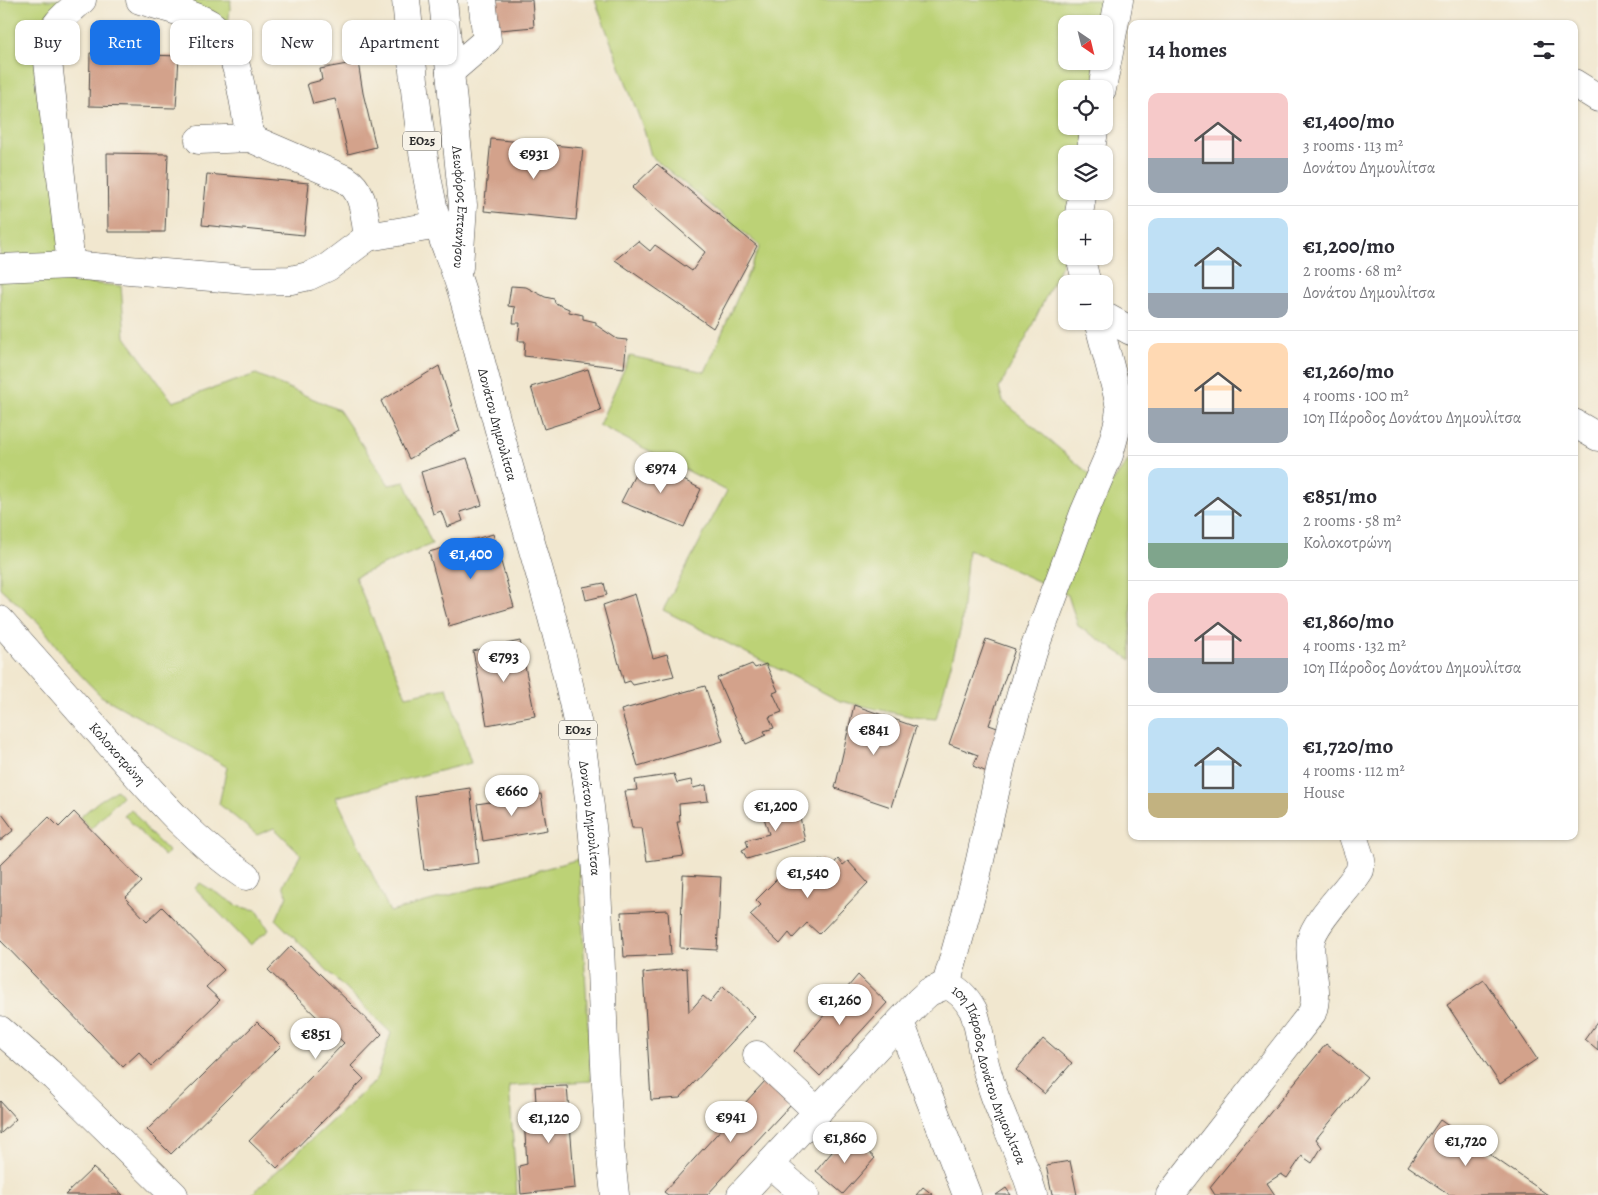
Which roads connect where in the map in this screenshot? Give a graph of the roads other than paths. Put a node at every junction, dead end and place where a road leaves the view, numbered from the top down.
1 (82, 0) edge
2 (140, 0) edge
3 (406, 0) edge
4 (443, 0) edge
5 (482, 0) edge
6 (1118, 0) edge
7 (450, 72) junction
8 (1104, 80) edge
9 (1578, 86) edge
10 (1598, 98) edge
11 (250, 138) junction
12 (199, 140) dead end
13 (439, 225) junction
14 (368, 237) junction
15 (71, 265) junction
16 (0, 268) edge
17 (459, 278) junction
18 (1113, 321) edge
19 (1128, 329) edge
20 (1101, 330) edge
21 (1125, 394) edge
22 (1578, 424) edge
23 (1598, 437) edge
24 (0, 620) edge
25 (1354, 840) edge
26 (246, 876) dead end
27 (946, 985) junction
28 (900, 1022) junction
29 (0, 1030) edge
30 (757, 1055) dead end
31 (818, 1112) junction
32 (770, 1164) junction
33 (744, 1194) edge
34 (174, 1195) edge
35 (615, 1195) edge
36 (805, 1195) edge
37 (967, 1195) edge
38 (1033, 1195) edge
39 (1170, 1195) edge

1 - 15 street
2 - 11 street
3 - 13 street, Λεωφόρος Επτανήσου / ΕΟ25
4 - 7 street, Λεωφόρος Επτανήσου / ΕΟ25
5 - 7 street
6 - 8 street
7 - 17 street, Λεωφόρος Επτανήσου / ΕΟ25
9 - 10 street
11 - 12 street
11 - 14 street
13 - 14 street
13 - 17 street, Λεωφόρος Επτανήσου / ΕΟ25
14 - 15 street
15 - 16 street
17 - 35 street, Δονάτου Δημουλίτσα / ΕΟ25
18 - 19 street
20 - 21 street
21 - 27 street
22 - 23 street
24 - 26 street, Κολοκοτρώνη
25 - 39 street
27 - 28 street, 10η Πάροδος Δονάτου Δημουλίτσα
27 - 38 street, 10η Πάροδος Δονάτου Δημουλίτσα
28 - 31 street, 10η Πάροδος Δονάτου Δημουλίτσα
28 - 37 street
29 - 34 street
30 - 31 street
31 - 32 street, 10η Πάροδος Δονάτου Δημουλίτσα
32 - 33 street, 10η Πάροδος Δονάτου Δημουλίτσα
32 - 36 street

